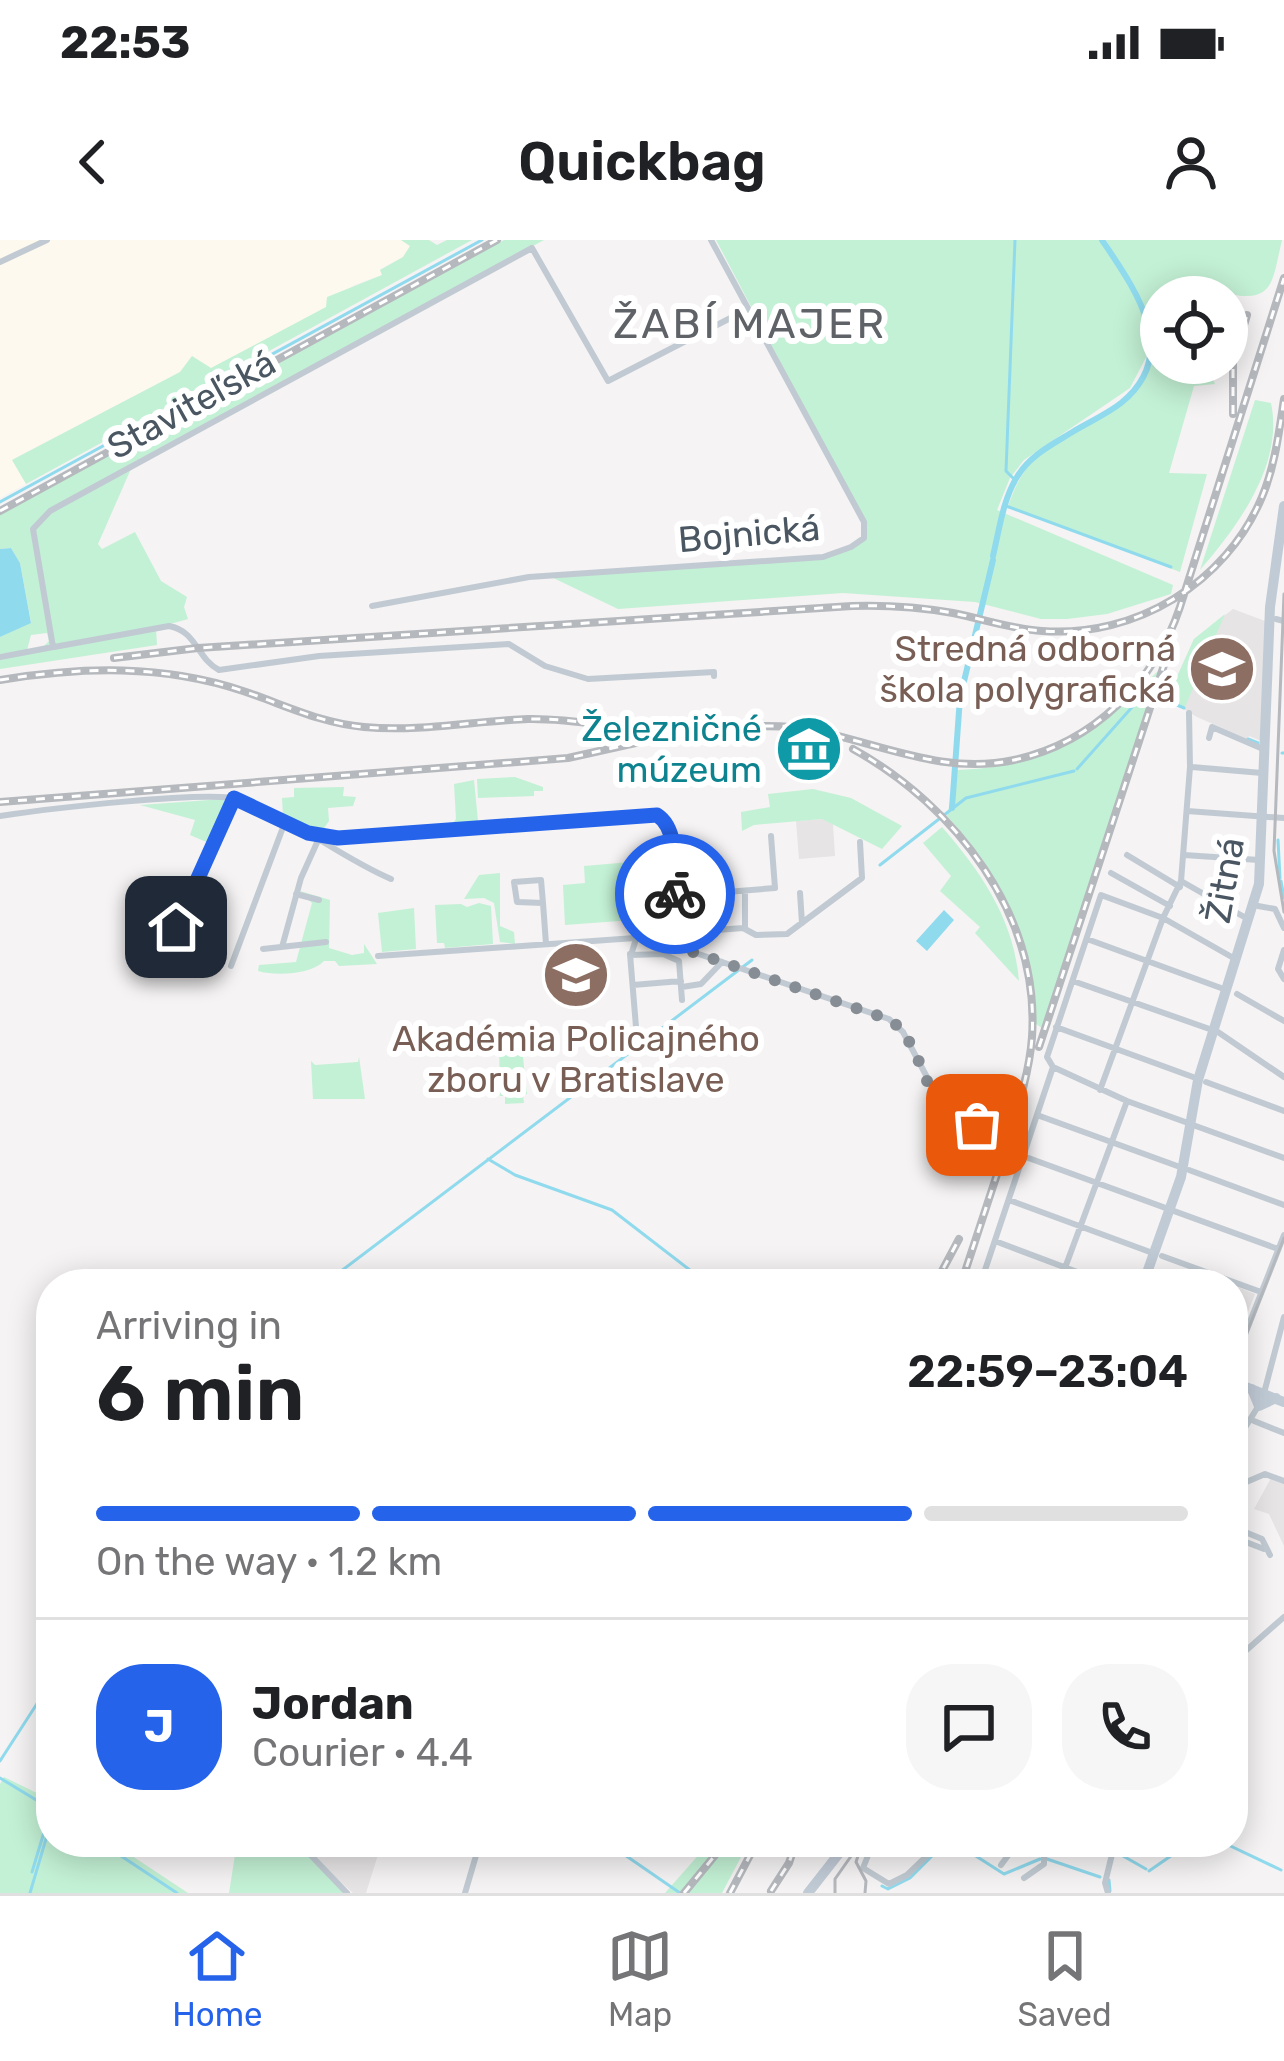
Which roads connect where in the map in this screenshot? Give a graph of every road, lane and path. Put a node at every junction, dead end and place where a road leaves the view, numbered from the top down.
1 (47, 240) edge
2 (710, 240) edge
3 (33, 243) edge
4 (0, 262) edge
5 (748, 309) junction
6 (1284, 506) edge
7 (1284, 542) edge
8 (372, 606) dead end
9 (1276, 619) edge
10 (52, 647) junction
11 (0, 657) edge
12 (714, 676) dead end
13 (1189, 713) dead end
14 (1209, 738) dead end
15 (1267, 751) junction
16 (1190, 767) junction
17 (1266, 773) junction
18 (234, 798) junction
19 (1187, 811) junction
20 (0, 816) edge
21 (1267, 816) junction
22 (1284, 818) edge
23 (285, 822) junction
24 (771, 836) dead end
25 (321, 837) junction
26 (860, 842) dead end
27 (1127, 855) dead end
28 (1184, 855) junction
29 (1262, 860) junction
30 (1111, 873) dead end
31 (391, 879) dead end
32 (514, 882) junction
33 (502, 883) dead end
34 (1180, 884) junction
35 (745, 890) junction
36 (800, 892) dead end
37 (296, 895) junction
38 (319, 900) dead end
39 (676, 900) junction
40 (542, 903) junction
41 (1170, 906) junction
42 (1258, 906) junction
43 (1163, 918) junction
44 (1248, 919) dead end
45 (802, 923) junction
46 (746, 925) junction
47 (1284, 928) edge
48 (678, 933) junction
49 (170, 939) dead end
50 (636, 939) junction
51 (1087, 939) junction
52 (326, 942) dead end
53 (546, 944) junction
54 (282, 947) junction
55 (263, 950) dead end
56 (687, 950) junction
57 (1284, 950) edge
58 (630, 954) junction
59 (378, 956) dead end
60 (1238, 960) junction
61 (1147, 961) junction
62 (722, 962) junction
63 (231, 966) dead end
64 (1284, 979) edge
65 (1073, 981) junction
66 (681, 984) junction
67 (633, 985) junction
68 (1221, 988) dead end
69 (1237, 994) dead end
70 (682, 1000) dead end
71 (1132, 1002) junction
72 (1284, 1021) edge
73 (636, 1027) dead end
74 (1056, 1027) junction
75 (1216, 1032) junction
76 (1116, 1049) junction
77 (1053, 1067) junction
78 (1193, 1077) dead end
79 (1284, 1077) edge
80 (1206, 1082) dead end
81 (1100, 1090) junction
82 (1127, 1101) junction
83 (1284, 1111) edge
84 (1037, 1114) junction
85 (1191, 1124) junction
86 (1028, 1142) junction
87 (1112, 1142) junction
88 (1023, 1156) junction
89 (1284, 1158) edge
90 (1097, 1184) junction
91 (1009, 1200) junction
92 (1284, 1205) edge
93 (1172, 1211) junction
94 (1081, 1226) junction
95 (1284, 1235) edge
96 (995, 1241) junction
97 (1278, 1250) junction
98 (1150, 1252) dead end
99 (1162, 1256) dead end
100 (1065, 1268) joint
101 (986, 1269) edge
102 (1151, 1269) edge
103 (1198, 1269) edge
104 (1248, 1287) edge
105 (1262, 1292) junction
106 (1284, 1318) edge
107 (1248, 1327) edge
108 (1267, 1398) edge
109 (1252, 1420) junction
110 (1248, 1426) edge
111 (1284, 1433) edge
112 (1284, 1481) edge
113 (1248, 1482) edge
114 (1248, 1539) edge
115 (1269, 1553) dead end
116 (1284, 1617) edge
117 (1248, 1649) edge
118 (312, 1857) edge
119 (476, 1857) edge
120 (839, 1857) edge
121 (867, 1857) edge
122 (926, 1857) edge
123 (1007, 1857) edge
124 (1044, 1857) edge
125 (1111, 1857) edge
126 (1001, 1865) dead end
127 (1024, 1878) dead end
128 (347, 1893) edge
129 (465, 1893) edge
130 (811, 1893) edge
131 (1108, 1893) edge

1 - 3 street
2 - 5 street, Bojnická
3 - 4 street
5 - 8 street, Bojnická
5 - 10 street, Staviteľská
6 - 9 main road
7 - 9 main road
9 - 15 main road
9 - 21 main road
10 - 11 street
10 - 12 street
13 - 16 street
14 - 15 street
15 - 17 main road
16 - 17 street
16 - 19 street
17 - 21 main road
18 - 20 street
18 - 23 street
18 - 49 street
19 - 21 street
19 - 28 street
21 - 22 street
21 - 29 main road, Žitná
21 - 42 main road, Žitná
23 - 25 street
23 - 63 street
24 - 35 street
25 - 31 street
25 - 37 street
25 - 39 street
26 - 45 street
27 - 34 street
28 - 29 street
28 - 34 street
29 - 60 main road, Žitná
30 - 41 street
32 - 33 street
32 - 40 street
32 - 40 street
34 - 41 street
34 - 44 street
35 - 39 street
35 - 46 street
36 - 45 street
37 - 38 street
37 - 54 street
39 - 48 street
39 - 50 street
40 - 53 street
41 - 43 street
42 - 47 street
42 - 75 main road, Žitná
43 - 51 street
43 - 60 street
43 - 61 street
45 - 46 street
46 - 48 street
48 - 56 street
50 - 53 street
50 - 56 street
50 - 58 street
51 - 61 street
51 - 65 street
52 - 54 street
53 - 59 street
54 - 55 street
56 - 62 street
57 - 64 street
58 - 66 street
58 - 67 street
60 - 75 main road, Žitná
61 - 68 street
61 - 71 street
62 - 66 street
62 - 86 street
65 - 71 street
65 - 74 street
66 - 67 street
66 - 70 street
67 - 73 street
69 - 72 street
71 - 75 street
71 - 76 street
74 - 76 street
74 - 77 street
75 - 79 street
75 - 85 main road, Žitná
76 - 78 street
76 - 81 street
77 - 81 street
77 - 84 street
80 - 83 street
81 - 82 street
82 - 85 street
82 - 87 street
84 - 86 street
84 - 87 street
85 - 89 street
85 - 93 main road, Žitná
86 - 88 street
87 - 90 street
87 - 92 street
88 - 90 street
88 - 91 street
90 - 93 street
90 - 94 street
91 - 94 street
91 - 96 street
93 - 97 street
93 - 102 main road, Žitná
94 - 98 street
94 - 100 street
95 - 97 street
96 - 100 street
96 - 101 street
97 - 105 street
99 - 103 street
104 - 105 street
105 - 107 street
106 - 108 street
108 - 109 street
109 - 110 street
109 - 111 street
112 - 113 street
114 - 115 street
116 - 117 street
118 - 128 street
119 - 129 street
120 - 130 main road
121 - 122 street
123 - 126 street
124 - 127 street
125 - 131 street

